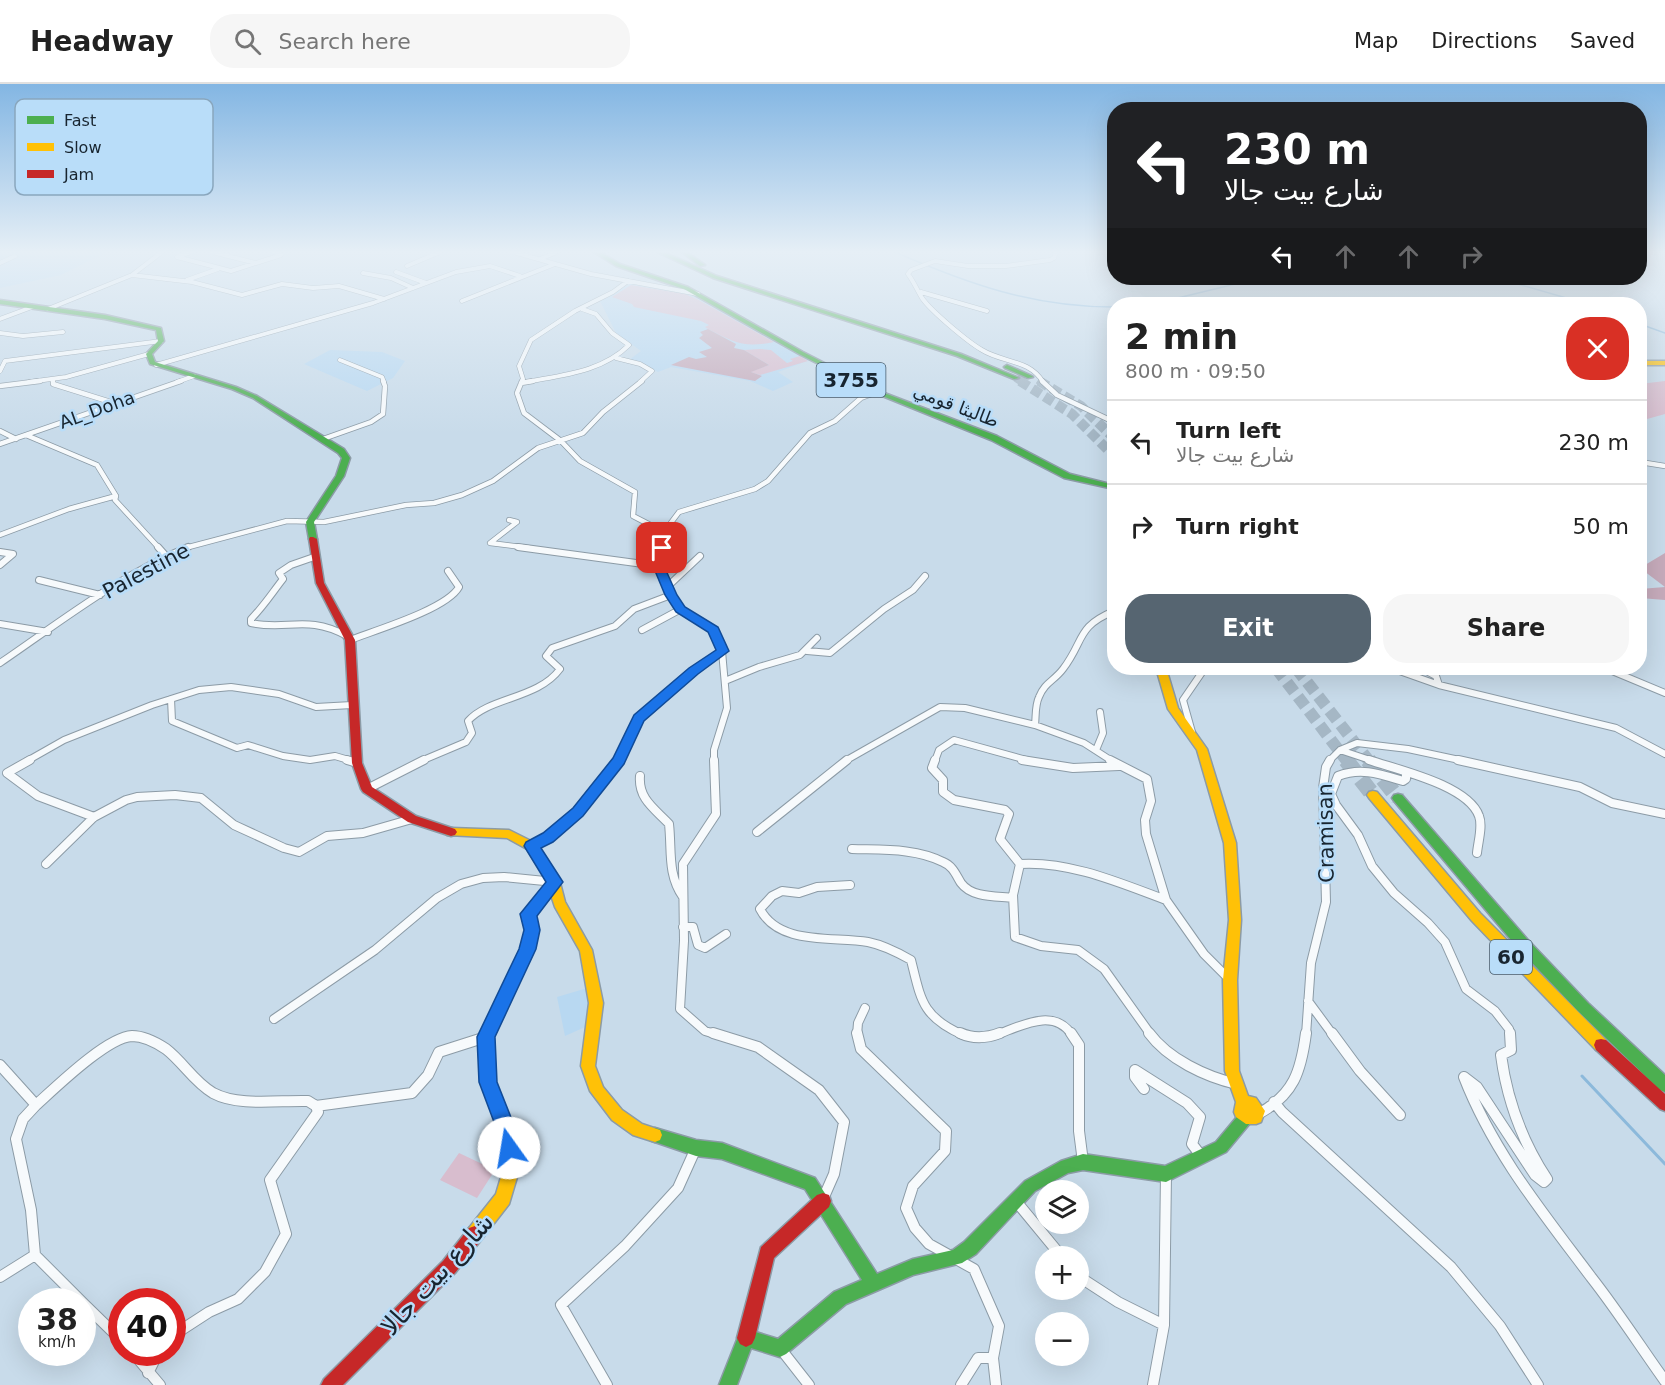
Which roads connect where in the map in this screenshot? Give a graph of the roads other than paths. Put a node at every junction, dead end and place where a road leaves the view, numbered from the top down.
1 (17, 313) edge
2 (70, 313) edge
3 (336, 313) edge
4 (573, 313) edge
5 (592, 313) edge
6 (731, 313) edge
7 (830, 313) edge
8 (839, 313) edge
9 (936, 313) edge
10 (0, 319) edge
11 (63, 332) dead end
12 (0, 333) edge
13 (161, 341) junction
14 (149, 354) junction
15 (616, 358) junction
16 (340, 360) dead end
17 (1647, 363) edge
18 (1665, 363) edge
19 (156, 364) junction
20 (0, 370) edge
21 (194, 376) junction
22 (1030, 376) tunnel mouth
23 (1016, 378) tunnel mouth
24 (53, 379) junction
25 (521, 383) junction
26 (0, 386) edge
27 (877, 392) junction
28 (117, 404) junction
29 (1107, 419) edge
30 (0, 431) edge
31 (26, 435) junction
32 (16, 439) junction
33 (323, 439) junction
34 (561, 441) junction
35 (0, 444) edge
36 (1647, 463) edge
37 (1665, 466) edge
38 (1107, 485) edge
39 (116, 496) junction
40 (509, 520) dead end
41 (310, 522) junction
42 (664, 531) junction
43 (0, 535) edge
44 (0, 552) edge
45 (166, 556) junction
46 (314, 556) junction
47 (700, 556) dead end
48 (0, 565) edge
49 (658, 566) junction
50 (448, 571) dead end
51 (925, 576) dead end
52 (39, 580) dead end
53 (667, 587) junction
54 (100, 595) junction
55 (671, 595) junction
56 (681, 609) junction
57 (1107, 614) edge
58 (0, 624) edge
59 (642, 630) dead end
60 (48, 632) junction
61 (349, 638) junction
62 (816, 638) dead end
63 (722, 651) junction
64 (807, 651) junction
65 (0, 663) edge
66 (1162, 675) edge
67 (1200, 675) edge
68 (1411, 675) edge
69 (1434, 675) edge
70 (1622, 675) edge
71 (725, 681) junction
72 (1440, 685) junction
73 (1665, 693) edge
74 (171, 699) junction
75 (352, 705) junction
76 (1101, 712) dead end
77 (1035, 725) junction
78 (1194, 736) junction
79 (1095, 750) junction
80 (1340, 750) junction
81 (1665, 754) edge
82 (357, 763) junction
83 (1119, 766) junction
84 (1406, 773) junction
85 (640, 776) dead end
86 (367, 789) junction
87 (1373, 795) tunnel mouth
88 (1398, 798) tunnel mouth
89 (1665, 814) edge
90 (94, 817) junction
91 (412, 819) junction
92 (757, 832) dead end
93 (531, 846) junction
94 (852, 849) dead end
95 (1477, 853) dead end
96 (46, 864) dead end
97 (1020, 864) junction
98 (555, 882) junction
99 (850, 885) dead end
100 (682, 897) junction
101 (1013, 898) junction
102 (1166, 900) junction
103 (683, 927) junction
104 (726, 934) dead end
105 (1230, 980) junction
106 (1308, 1000) junction
107 (865, 1008) dead end
108 (274, 1019) dead end
109 (486, 1037) junction
110 (0, 1065) edge
111 (1665, 1085) edge
112 (1237, 1086) junction
113 (1144, 1089) dead end
114 (1247, 1102) junction
115 (1269, 1103) junction
116 (1665, 1104) edge
117 (36, 1105) junction
118 (316, 1106) junction
119 (1258, 1114) junction
120 (1400, 1115) dead end
121 (1246, 1117) junction
122 (696, 1148) junction
123 (1202, 1157) junction
124 (1083, 1162) junction
125 (1166, 1174) junction
126 (1015, 1200) junction
127 (823, 1202) junction
128 (1053, 1246) edge
129 (35, 1255) junction
130 (956, 1257) junction
131 (0, 1277) edge
132 (873, 1283) junction
133 (1089, 1283) edge
134 (68, 1288) edge
135 (96, 1316) edge
136 (1164, 1325) junction
137 (108, 1327) edge
138 (186, 1327) edge
139 (746, 1338) junction
140 (780, 1348) junction
141 (993, 1358) junction
142 (143, 1366) edge
143 (152, 1366) edge
144 (148, 1373) junction
145 (1665, 1381) edge
146 (160, 1385) edge
147 (330, 1385) edge
148 (607, 1385) edge
149 (728, 1385) edge
150 (809, 1385) edge
151 (961, 1385) edge
152 (996, 1385) edge
153 (1153, 1385) edge
154 (1538, 1385) edge

1 - 10 street
2 - 13 main road
3 - 19 street
4 - 25 street
5 - 15 street
6 - 27 main road, طاليثا قومي / 3755
7 - 23 main road
8 - 22 main road
9 - 29 street
11 - 12 street
13 - 14 main road
13 - 20 street
14 - 19 main road
14 - 24 street
15 - 25 street
15 - 34 street, Palestine
16 - 33 street
17 - 18 main road
19 - 21 main road
21 - 28 street, AL_Doha
21 - 33 main road
24 - 26 street
24 - 28 street
25 - 34 street
27 - 38 main road, طاليثا قومي / 3755
27 - 42 street
28 - 31 street, AL_Doha
30 - 32 street
31 - 32 street, AL_Doha
31 - 39 street
32 - 35 street, AL_Doha
33 - 41 main road
34 - 41 street, Palestine
34 - 42 street
36 - 37 street
39 - 43 street
39 - 45 street
40 - 49 street
41 - 45 street, Palestine
41 - 46 main road
42 - 49 street
44 - 48 street
45 - 54 street, Palestine
46 - 61 main road
46 - 61 street
47 - 53 street
49 - 53 street
50 - 61 street
51 - 64 street
52 - 54 street
53 - 55 street
54 - 60 street, Palestine
55 - 56 street
55 - 86 street
56 - 59 street
56 - 63 street
57 - 77 street
58 - 60 street
60 - 65 street, Palestine
61 - 75 main road
62 - 64 street
63 - 71 street
63 - 93 street
64 - 71 street
66 - 78 main road
67 - 78 street
68 - 72 street
69 - 72 street
70 - 73 street
71 - 100 street
72 - 81 street
74 - 75 street
74 - 82 street
74 - 90 street
75 - 82 main road
76 - 79 street
77 - 79 street
77 - 92 street
78 - 105 main road
79 - 83 street
80 - 84 street
80 - 89 street
80 - 106 street, Cramisan
82 - 86 main road
83 - 97 street
83 - 102 street
84 - 95 street
84 - 145 street
85 - 100 street
86 - 91 main road
87 - 116 main road, 60
88 - 111 main road, 60
90 - 91 street
90 - 96 street
91 - 93 main road
93 - 98 main road
94 - 101 street
97 - 101 street
97 - 102 street
98 - 108 street
98 - 109 main road, شارع بيت جالا
98 - 122 main road
99 - 124 street
100 - 103 street
101 - 112 street
102 - 105 street
103 - 104 street
103 - 127 street
105 - 112 main road
106 - 115 street, Cramisan
106 - 120 street
107 - 130 street
109 - 118 street
109 - 147 main road, شارع بيت جالا
110 - 117 street
112 - 114 main road
112 - 115 street
113 - 123 street
114 - 115 street
114 - 119 main road
114 - 121 main road
115 - 119 street, Cramisan
115 - 154 street
117 - 118 street
117 - 129 street
118 - 138 street
119 - 121 main road
121 - 123 main road
122 - 127 main road
122 - 148 street
123 - 125 main road
124 - 125 main road
124 - 126 main road
125 - 136 street
126 - 128 street
126 - 130 main road
127 - 132 main road
127 - 139 main road
129 - 131 street
129 - 134 street
130 - 132 main road
130 - 141 street
132 - 140 main road
133 - 136 street
135 - 137 street
136 - 153 street
139 - 140 main road
139 - 149 main road
140 - 150 street
141 - 151 street
141 - 152 street
142 - 144 street
143 - 144 street
144 - 146 street

